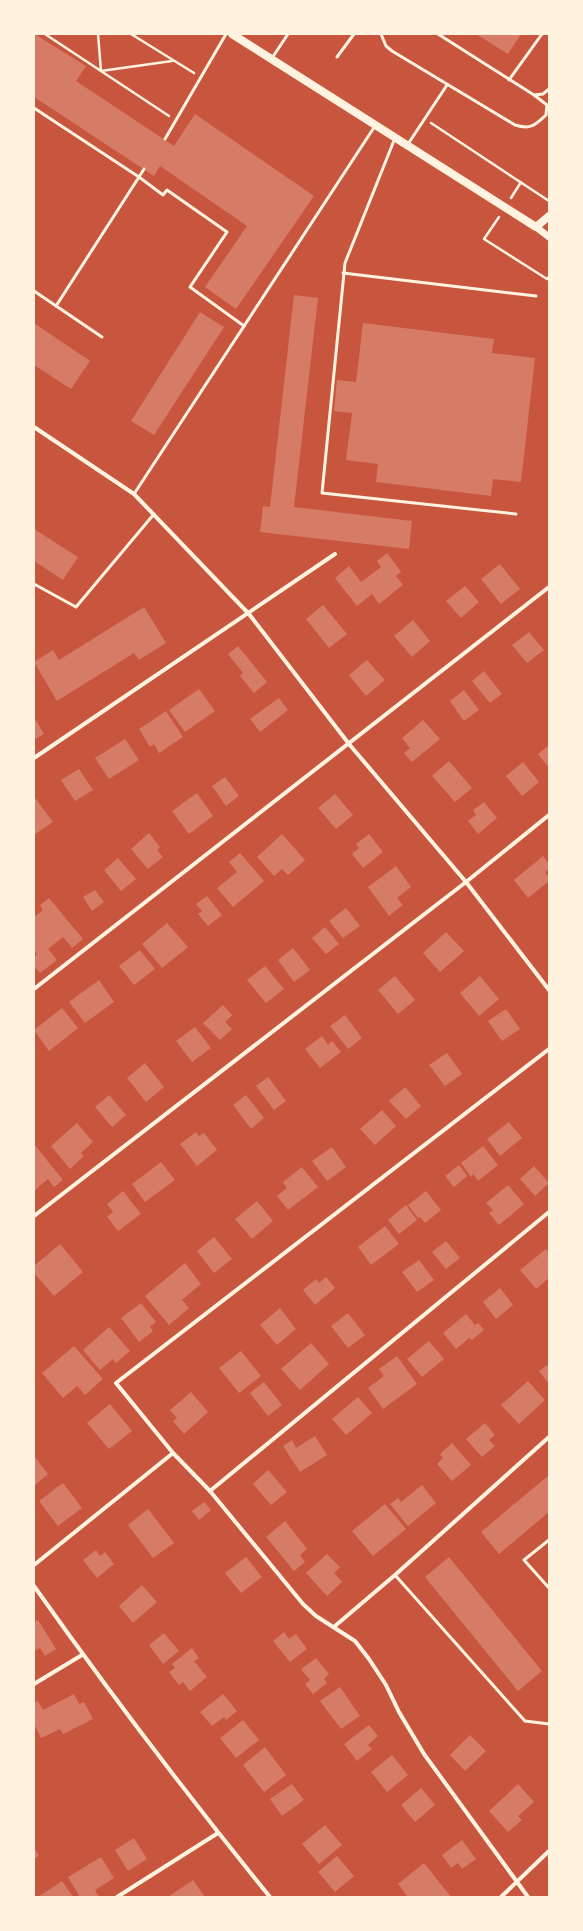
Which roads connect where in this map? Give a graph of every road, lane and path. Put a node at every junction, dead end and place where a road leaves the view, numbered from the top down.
1 (45, 34) edge
2 (98, 34) edge
3 (131, 34) edge
4 (226, 34) edge
5 (232, 34) edge
6 (288, 34) edge
7 (354, 34) edge
8 (381, 34) edge
9 (438, 34) edge
10 (542, 34) edge
11 (337, 58) dead end
12 (271, 59) junction
13 (172, 61) junction
14 (101, 71) junction
15 (201, 77) junction
16 (509, 80) junction
17 (448, 85) junction
18 (549, 89) edge
19 (534, 95) junction
20 (34, 108) edge
21 (425, 119) junction
22 (176, 121) junction
23 (375, 126) junction
24 (394, 138) junction
25 (165, 139) dead end
26 (407, 146) junction
27 (144, 169) dead end
28 (139, 177) junction
29 (520, 182) junction
30 (549, 202) edge
31 (505, 208) junction
32 (549, 216) edge
33 (536, 227) junction
34 (549, 237) edge
35 (344, 273) junction
36 (549, 277) edge
37 (34, 291) edge
38 (536, 296) dead end
39 (56, 306) junction
40 (244, 326) junction
41 (102, 337) dead end
42 (34, 427) edge
43 (134, 494) junction
44 (154, 514) junction
45 (516, 514) dead end
46 (335, 554) dead end
47 (34, 584) edge
48 (549, 587) edge
49 (249, 614) junction
50 (350, 744) junction
51 (34, 758) edge
52 (549, 815) edge
53 (466, 882) junction
54 (34, 989) edge
55 (549, 990) edge
56 (549, 1048) edge
57 (549, 1212) edge
58 (34, 1216) edge
59 (549, 1437) edge
60 (173, 1453) junction
61 (210, 1491) junction
62 (549, 1540) edge
63 (34, 1565) edge
64 (395, 1575) junction
65 (34, 1586) edge
66 (549, 1588) edge
67 (335, 1626) junction
68 (82, 1655) junction
69 (34, 1684) edge
70 (549, 1724) edge
71 (218, 1833) junction
72 (549, 1851) edge
73 (516, 1882) junction
74 (117, 1897) edge
75 (270, 1897) edge
76 (501, 1897) edge
77 (528, 1897) edge

1 - 14 path
2 - 14 path
3 - 13 path
4 - 15 lane
5 - 12 main road
6 - 12 lane
7 - 11 lane
8 - 17 lane
9 - 16 lane
10 - 16 lane
12 - 23 main road
13 - 14 path
13 - 15 path
14 - 22 path
15 - 22 lane
16 - 19 lane
17 - 19 lane
17 - 21 lane
18 - 19 lane
20 - 28 lane
21 - 26 lane
21 - 29 path
22 - 25 lane
23 - 24 main road
23 - 40 lane
24 - 26 main road
24 - 35 lane
26 - 31 main road
27 - 28 lane
28 - 39 lane
28 - 40 lane
29 - 30 path
29 - 31 path
31 - 33 main road
31 - 36 path
32 - 33 main road
33 - 34 street
35 - 38 lane
35 - 45 lane
37 - 39 lane
39 - 41 lane
40 - 43 lane
42 - 43 street
43 - 44 street
44 - 47 lane
44 - 49 street
46 - 49 street
48 - 50 street
49 - 50 street
49 - 51 street
50 - 53 street
50 - 54 street
52 - 53 street
53 - 55 street
53 - 58 street
56 - 60 street
57 - 61 street
59 - 64 street
60 - 61 street
60 - 63 street
61 - 67 street
62 - 66 lane
64 - 67 street
64 - 70 lane
65 - 68 street
67 - 73 street
68 - 69 street
68 - 71 street
71 - 74 street
71 - 75 street
72 - 73 street
73 - 76 street
73 - 77 street

